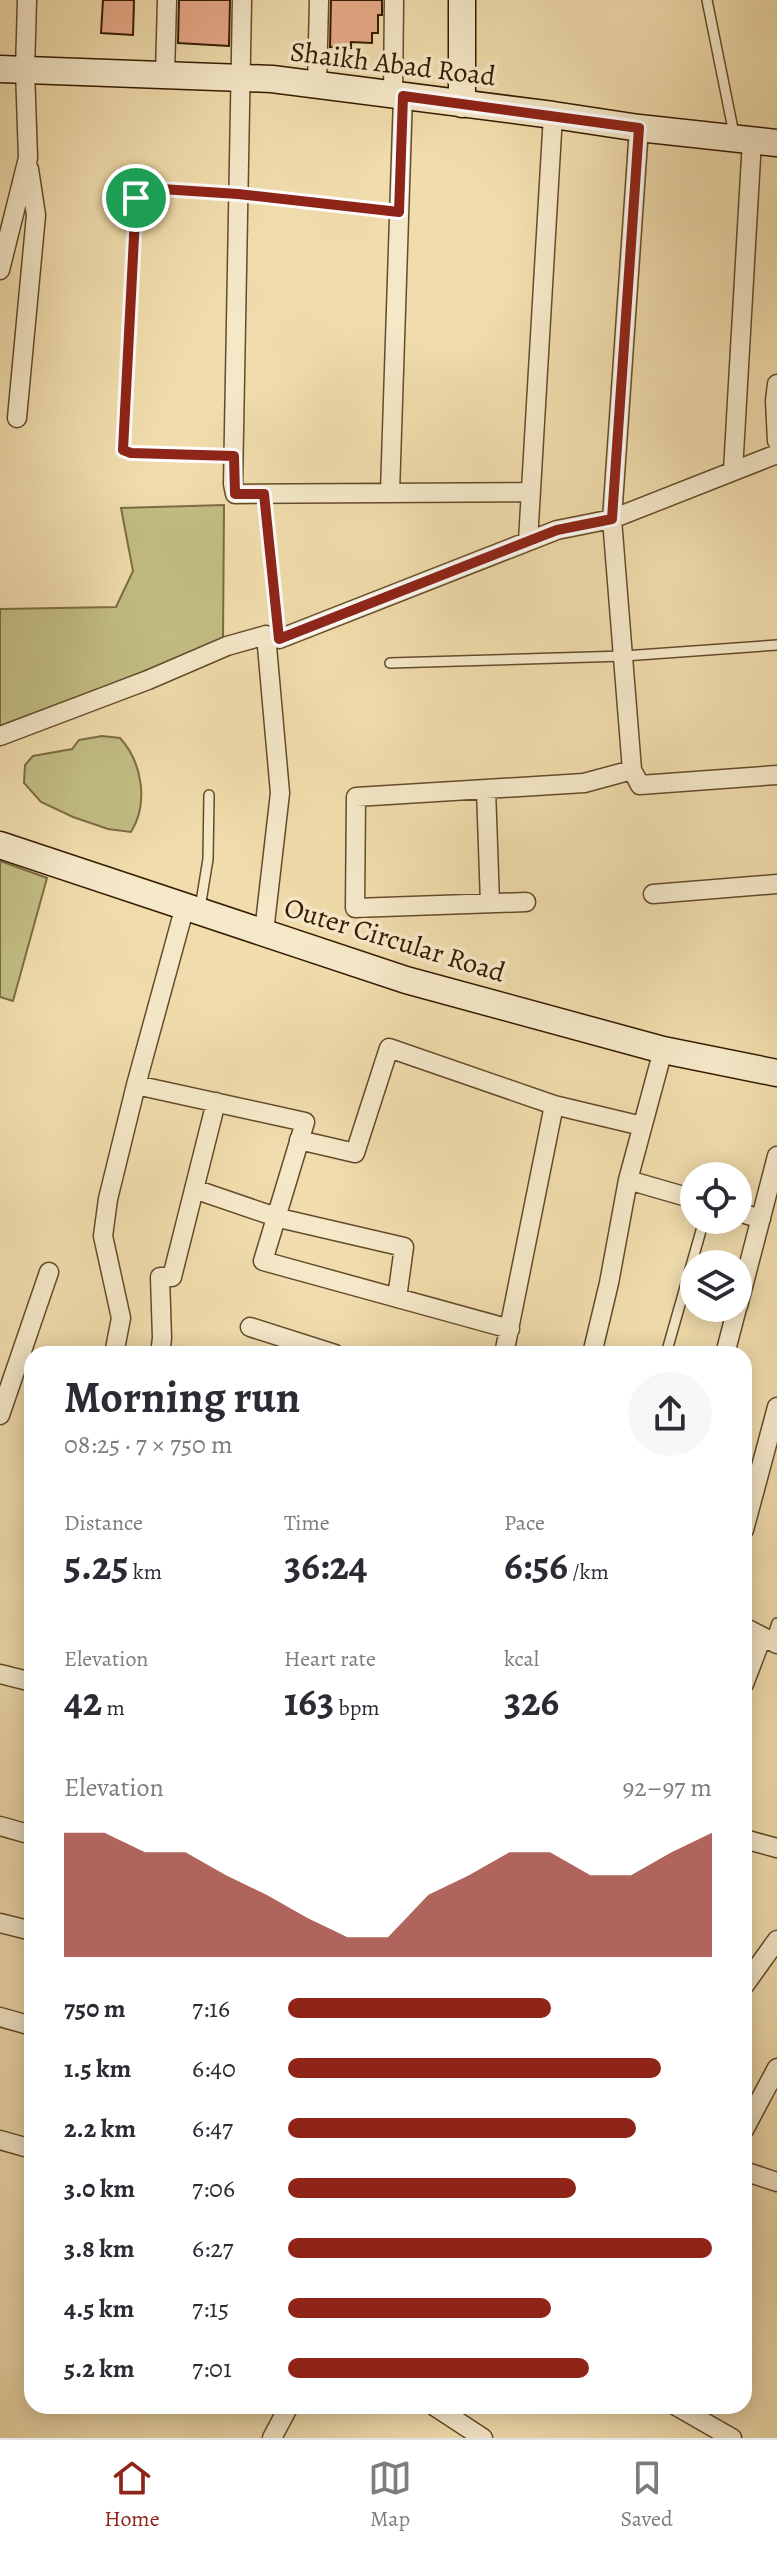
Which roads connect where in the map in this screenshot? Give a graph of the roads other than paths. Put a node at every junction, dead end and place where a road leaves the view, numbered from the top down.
1 (27, 0) edge
2 (167, 0) edge
3 (242, 0) edge
4 (319, 0) edge
5 (394, 0) edge
6 (462, 0) edge
7 (707, 0) edge
8 (13, 69) edge
9 (165, 75) junction
10 (240, 78) junction
11 (317, 85) junction
12 (398, 95) junction
13 (462, 104) junction
14 (553, 115) junction
15 (639, 128) junction
16 (755, 140) edge
17 (28, 158) junction
18 (238, 194) junction
19 (399, 212) junction
20 (0, 270) edge
21 (777, 384) edge
22 (17, 418) dead end
23 (777, 441) edge
24 (777, 454) edge
25 (234, 456) junction
26 (733, 471) junction
27 (390, 492) junction
28 (531, 492) junction
29 (264, 494) junction
30 (612, 519) junction
31 (528, 541) junction
32 (272, 637) junction
33 (777, 645) edge
34 (624, 656) junction
35 (390, 663) dead end
36 (0, 736) edge
37 (632, 770) junction
38 (777, 775) edge
39 (486, 789) junction
40 (209, 795) dead end
41 (0, 845) edge
42 (777, 884) edge
43 (653, 894) dead end
44 (526, 902) dead end
45 (490, 903) junction
46 (192, 909) junction
47 (264, 932) junction
48 (663, 1050) junction
49 (777, 1073) edge
50 (136, 1085) junction
51 (216, 1102) junction
52 (554, 1105) junction
53 (642, 1126) junction
54 (299, 1140) junction
55 (777, 1156) edge
56 (628, 1180) junction
57 (194, 1189) junction
58 (680, 1195) edge
59 (752, 1216) edge
60 (276, 1217) junction
61 (761, 1219) junction
62 (700, 1234) edge
63 (752, 1253) edge
64 (49, 1272) dead end
65 (397, 1298) junction
66 (734, 1322) edge
67 (250, 1327) dead end
68 (510, 1329) junction
69 (116, 1346) edge
70 (161, 1346) edge
71 (310, 1346) edge
72 (506, 1346) edge
73 (594, 1346) edge
74 (668, 1346) edge
75 (727, 1346) edge
76 (777, 1407) edge
77 (0, 1415) edge
78 (752, 1500) edge
79 (752, 1630) edge
80 (772, 1636) edge
81 (752, 1670) edge
82 (0, 1674) edge
83 (24, 1680) edge
84 (0, 1826) edge
85 (24, 1833) edge
86 (752, 1840) edge
87 (775, 1844) edge
88 (0, 1923) edge
89 (24, 1929) edge
90 (777, 1940) edge
91 (752, 1970) edge
92 (0, 2017) edge
93 (24, 2024) edge
94 (777, 2068) edge
95 (752, 2115) edge
96 (0, 2140) edge
97 (24, 2147) edge
98 (752, 2174) edge
99 (777, 2182) edge
100 (285, 2414) edge
101 (449, 2414) edge
102 (690, 2414) edge
103 (272, 2438) edge
104 (483, 2438) edge
105 (732, 2438) edge

1 - 8 street
2 - 9 street
3 - 10 street
4 - 11 street
5 - 12 street
6 - 13 main road
7 - 16 lane
8 - 9 main road, Shaikh Abad Road
8 - 17 street
9 - 10 main road, Shaikh Abad Road
10 - 11 main road, Shaikh Abad Road
10 - 18 street
11 - 12 main road, Shaikh Abad Road
12 - 13 main road, Shaikh Abad Road
12 - 19 street
13 - 14 main road, Shaikh Abad Road
14 - 15 main road, Shaikh Abad Road
14 - 28 street
15 - 16 main road, Shaikh Abad Road
15 - 30 street
16 - 26 street
17 - 20 street
17 - 22 street
18 - 19 lane
18 - 25 street
18 - 25 lane
19 - 27 street
21 - 23 street
24 - 26 street
25 - 29 street
26 - 30 street
27 - 28 street
27 - 29 street
28 - 31 street
29 - 32 lane
30 - 31 street
30 - 34 street
31 - 32 street
32 - 36 street
32 - 47 street
33 - 34 lane
34 - 35 lane
34 - 37 street
37 - 38 street
37 - 39 street
39 - 45 street
39 - 45 street
40 - 46 lane
41 - 46 main road, Outer Circular Road
42 - 43 street
44 - 45 street
46 - 47 main road, Outer Circular Road
46 - 50 street
47 - 48 main road, Outer Circular Road
48 - 49 main road, Outer Circular Road
48 - 53 street
50 - 51 street
50 - 69 street
51 - 54 street
51 - 57 street
52 - 53 street
52 - 54 street
52 - 68 street
53 - 56 street
54 - 60 street
55 - 61 street
56 - 58 street
56 - 73 street
57 - 60 street
57 - 70 street
59 - 61 street
60 - 65 street
60 - 65 street
61 - 63 street
62 - 74 lane
64 - 77 street
65 - 68 street
66 - 75 street
67 - 71 street
68 - 72 street
76 - 78 street
79 - 80 street
80 - 81 street
82 - 83 street
84 - 85 street
86 - 87 street
88 - 89 street
90 - 91 street
92 - 93 street
94 - 95 street
96 - 97 street
98 - 99 street
100 - 103 street
101 - 104 street
102 - 105 street

